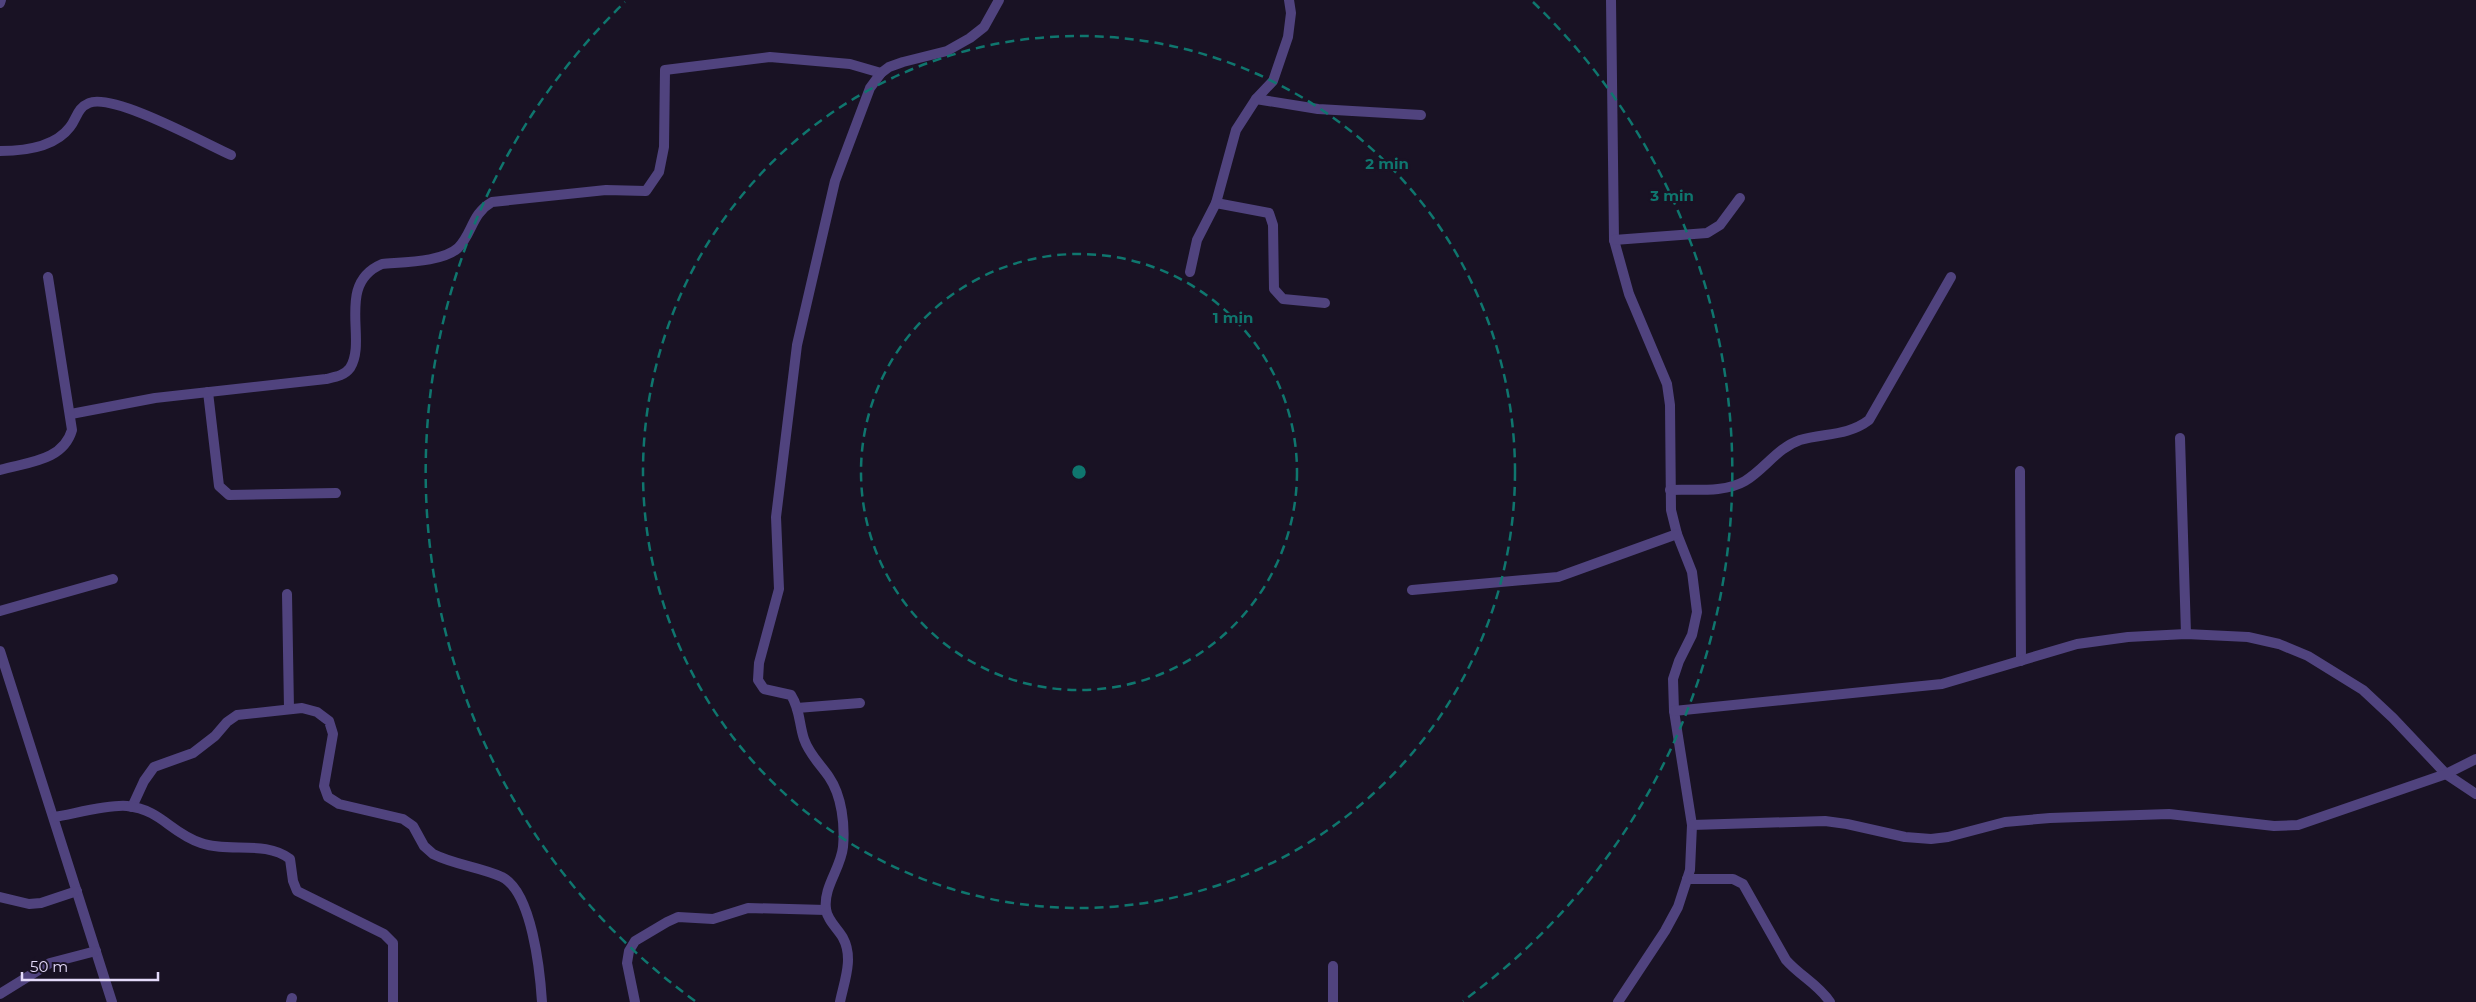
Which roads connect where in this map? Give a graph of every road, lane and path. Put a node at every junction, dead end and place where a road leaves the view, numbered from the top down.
1 (999, 0) edge
2 (1289, 0) edge
3 (1611, 0) edge
4 (881, 73) junction
5 (1256, 99) junction
6 (1420, 115) dead end
7 (0, 150) edge
8 (231, 155) dead end
9 (1740, 198) dead end
10 (1216, 203) junction
11 (1614, 240) junction
12 (1190, 272) dead end
13 (48, 276) dead end
14 (1951, 277) dead end
15 (1325, 303) dead end
16 (208, 392) junction
17 (71, 414) junction
18 (2180, 438) dead end
19 (0, 470) edge
20 (2020, 471) dead end
21 (1670, 490) junction
22 (336, 493) dead end
23 (1677, 534) junction
24 (113, 578) dead end
25 (1412, 590) dead end
26 (287, 594) dead end
27 (0, 612) edge
28 (2186, 634) junction
29 (0, 651) edge
30 (2020, 661) junction
31 (860, 703) dead end
32 (797, 708) junction
33 (289, 709) junction
34 (1674, 711) junction
35 (2476, 759) edge
36 (2446, 774) junction
37 (2476, 794) edge
38 (132, 807) junction
39 (54, 817) junction
40 (1692, 825) junction
41 (1687, 879) junction
42 (78, 891) junction
43 (0, 898) edge
44 (826, 910) junction
45 (96, 951) junction
46 (1333, 966) dead end
47 (0, 994) edge
48 (112, 1002) edge
49 (393, 1002) edge
50 (542, 1002) edge
51 (636, 1002) edge
52 (840, 1002) edge
53 (1333, 1002) edge
54 (1618, 1002) edge
55 (1830, 1002) edge

1 - 4 street
2 - 5 street
3 - 11 street
4 - 16 street
4 - 32 street
5 - 6 street
5 - 10 street
7 - 8 street
9 - 11 street
10 - 12 street
10 - 15 street
11 - 21 street
13 - 17 street
14 - 21 street
16 - 17 street
16 - 22 street
17 - 19 street
18 - 28 street
20 - 30 street
21 - 23 street
23 - 25 street
23 - 34 street
24 - 27 street
26 - 33 street
28 - 30 street
28 - 36 street
29 - 39 street
30 - 34 street
31 - 32 street
32 - 44 street
33 - 38 street
33 - 50 street
34 - 40 street
35 - 36 street
36 - 37 street
36 - 40 street
38 - 39 street
38 - 49 street
39 - 42 street
40 - 41 street
41 - 54 street
41 - 55 street
42 - 43 street
42 - 45 street
44 - 51 street
44 - 52 street
45 - 47 street
45 - 48 street
46 - 53 street

